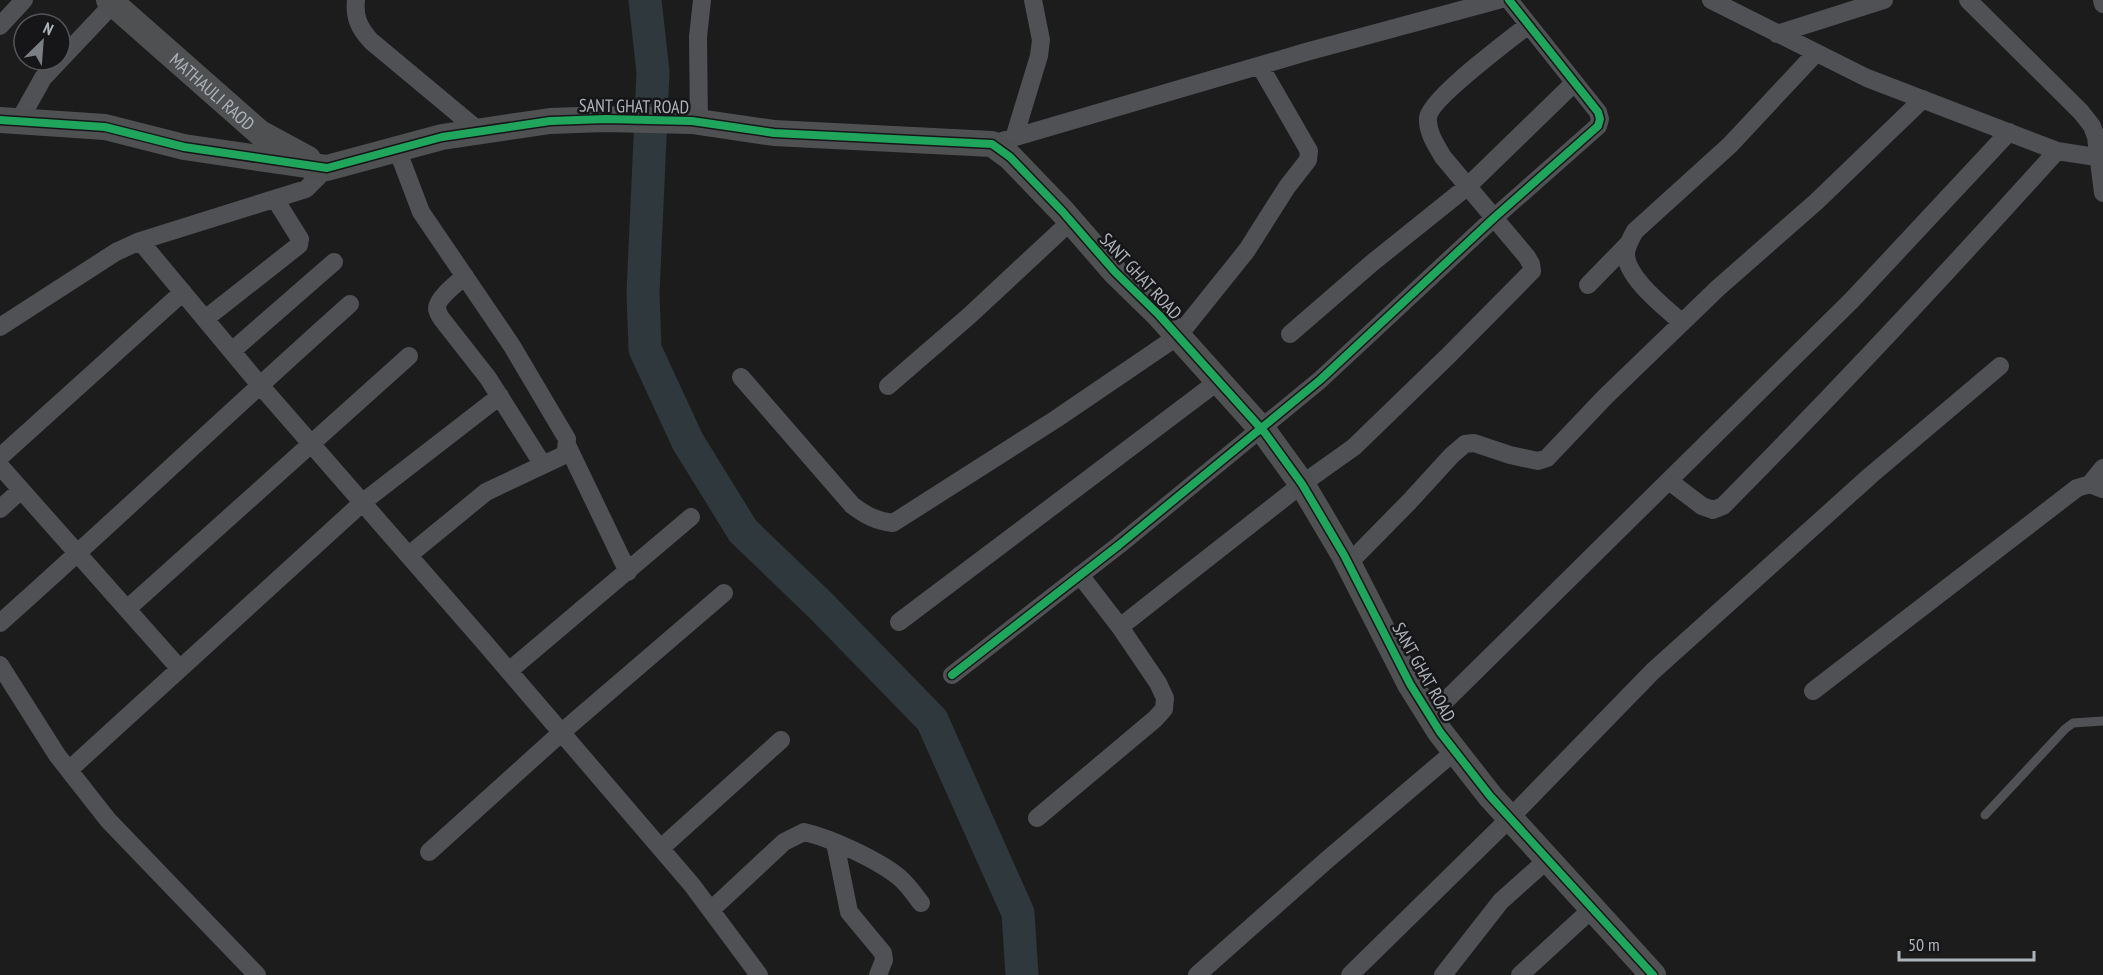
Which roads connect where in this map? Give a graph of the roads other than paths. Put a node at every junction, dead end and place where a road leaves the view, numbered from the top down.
1 (24, 0) edge
2 (356, 0) edge
3 (702, 0) edge
4 (1033, 0) edge
5 (1498, 0) edge
6 (1509, 0) edge
7 (1711, 0) edge
8 (1884, 0) edge
9 (1968, 0) edge
10 (111, 2) edge
11 (1528, 25) junction
12 (0, 26) edge
13 (1777, 34) junction
14 (1816, 53) junction
15 (1260, 66) junction
16 (1574, 83) junction
17 (1923, 99) junction
18 (6, 121) edge
19 (695, 122) junction
20 (479, 131) junction
21 (2009, 132) junction
22 (1003, 141) junction
23 (396, 149) junction
24 (2056, 151) junction
25 (2101, 158) edge
26 (327, 168) junction
27 (1468, 186) junction
28 (2103, 193) edge
29 (275, 199) junction
30 (1495, 217) junction
31 (1071, 221) junction
32 (140, 241) junction
33 (1628, 244) junction
34 (334, 262) dead end
35 (465, 276) junction
36 (1588, 285) dead end
37 (183, 292) junction
38 (350, 304) dead end
39 (205, 319) junction
40 (1682, 323) junction
41 (1, 324) edge
42 (1290, 334) dead end
43 (1178, 336) junction
44 (232, 351) junction
45 (409, 356) dead end
46 (2000, 366) dead end
47 (741, 377) dead end
48 (1217, 382) junction
49 (260, 384) junction
50 (888, 386) dead end
51 (500, 396) junction
52 (1261, 429) junction
53 (312, 444) junction
54 (567, 445) junction
55 (0, 457) edge
56 (543, 465) junction
57 (0, 466) edge
58 (2103, 468) edge
59 (1669, 481) junction
60 (1302, 484) junction
61 (2097, 486) edge
62 (21, 490) junction
63 (363, 502) junction
64 (0, 509) edge
65 (691, 517) dead end
66 (78, 554) junction
67 (409, 555) junction
68 (1348, 564) junction
69 (628, 572) junction
70 (1080, 575) junction
71 (724, 592) dead end
72 (127, 609) junction
73 (898, 622) dead end
74 (0, 623) edge
75 (1120, 627) junction
76 (0, 665) edge
77 (180, 669) junction
78 (509, 671) junction
79 (952, 675) dead end
80 (1813, 691) dead end
81 (1430, 716) junction
82 (2103, 721) edge
83 (562, 732) junction
84 (781, 740) dead end
85 (1455, 752) junction
86 (69, 770) junction
87 (1985, 815) dead end
88 (1037, 818) dead end
89 (1510, 818) junction
90 (835, 843) junction
91 (661, 848) junction
92 (429, 852) dead end
93 (1548, 859) junction
94 (921, 903) dead end
95 (1593, 908) junction
96 (711, 910) junction
97 (257, 975) edge
98 (759, 975) edge
99 (878, 975) edge
100 (1197, 975) edge
101 (1350, 975) edge
102 (1443, 975) edge
103 (1520, 975) edge
104 (1653, 975) edge

1 - 12 street
2 - 20 street
3 - 19 street
4 - 22 street
5 - 15 street
6 - 11 street
7 - 13 street
8 - 13 street
9 - 25 street
10 - 18 street
10 - 26 street, MATHAULI RAOD
11 - 16 street
11 - 27 street
13 - 14 street
14 - 17 street
14 - 33 street
15 - 22 street
15 - 43 street
16 - 27 street
16 - 30 street
17 - 21 street
17 - 40 street
18 - 26 street
19 - 20 street, SANT GHAT ROAD
19 - 22 street, SANT GHAT ROAD
20 - 23 street, SANT GHAT ROAD
21 - 24 street
21 - 59 street
22 - 31 street, SANT GHAT ROAD
23 - 26 street, SANT GHAT ROAD
23 - 35 street
24 - 25 street
24 - 59 street
25 - 28 street
26 - 29 street
27 - 30 street
27 - 42 street
29 - 32 street
29 - 39 street
30 - 52 street
30 - 60 street
31 - 43 street, SANT GHAT ROAD
31 - 50 street
32 - 37 street
32 - 41 street
33 - 36 street
33 - 40 street
34 - 44 street
35 - 51 street
35 - 54 street
37 - 39 street
37 - 55 street
38 - 49 street
39 - 44 street
40 - 68 street
43 - 47 street
43 - 48 street, SANT GHAT ROAD
44 - 49 street
45 - 53 street
46 - 89 street
48 - 52 street, SANT GHAT ROAD
48 - 73 street
49 - 53 street
49 - 66 street
51 - 56 street
51 - 63 street
52 - 60 street, SANT GHAT ROAD
52 - 70 street
53 - 63 street
53 - 72 street
54 - 56 street
54 - 69 street
56 - 67 street
57 - 62 street
58 - 61 street
59 - 81 street
60 - 68 street, SANT GHAT ROAD
60 - 75 street
61 - 80 street
62 - 64 street
62 - 66 street
63 - 67 street
63 - 77 street
65 - 69 street
66 - 72 street
66 - 74 street
67 - 78 street
68 - 81 street, SANT GHAT ROAD
69 - 78 street
70 - 75 street
70 - 79 street
71 - 83 street
72 - 77 street
75 - 88 street
76 - 86 street
77 - 86 street
78 - 83 street
81 - 85 street, SANT GHAT ROAD
82 - 87 lane
83 - 91 street
83 - 92 street
84 - 91 street
85 - 89 street, SANT GHAT ROAD
85 - 100 street
86 - 97 street
89 - 93 street, SANT GHAT ROAD
89 - 101 street
90 - 94 street
90 - 96 street
90 - 99 street
91 - 96 street
93 - 95 street, SANT GHAT ROAD
93 - 102 street
95 - 103 street
95 - 104 street, SANT GHAT ROAD
96 - 98 street

